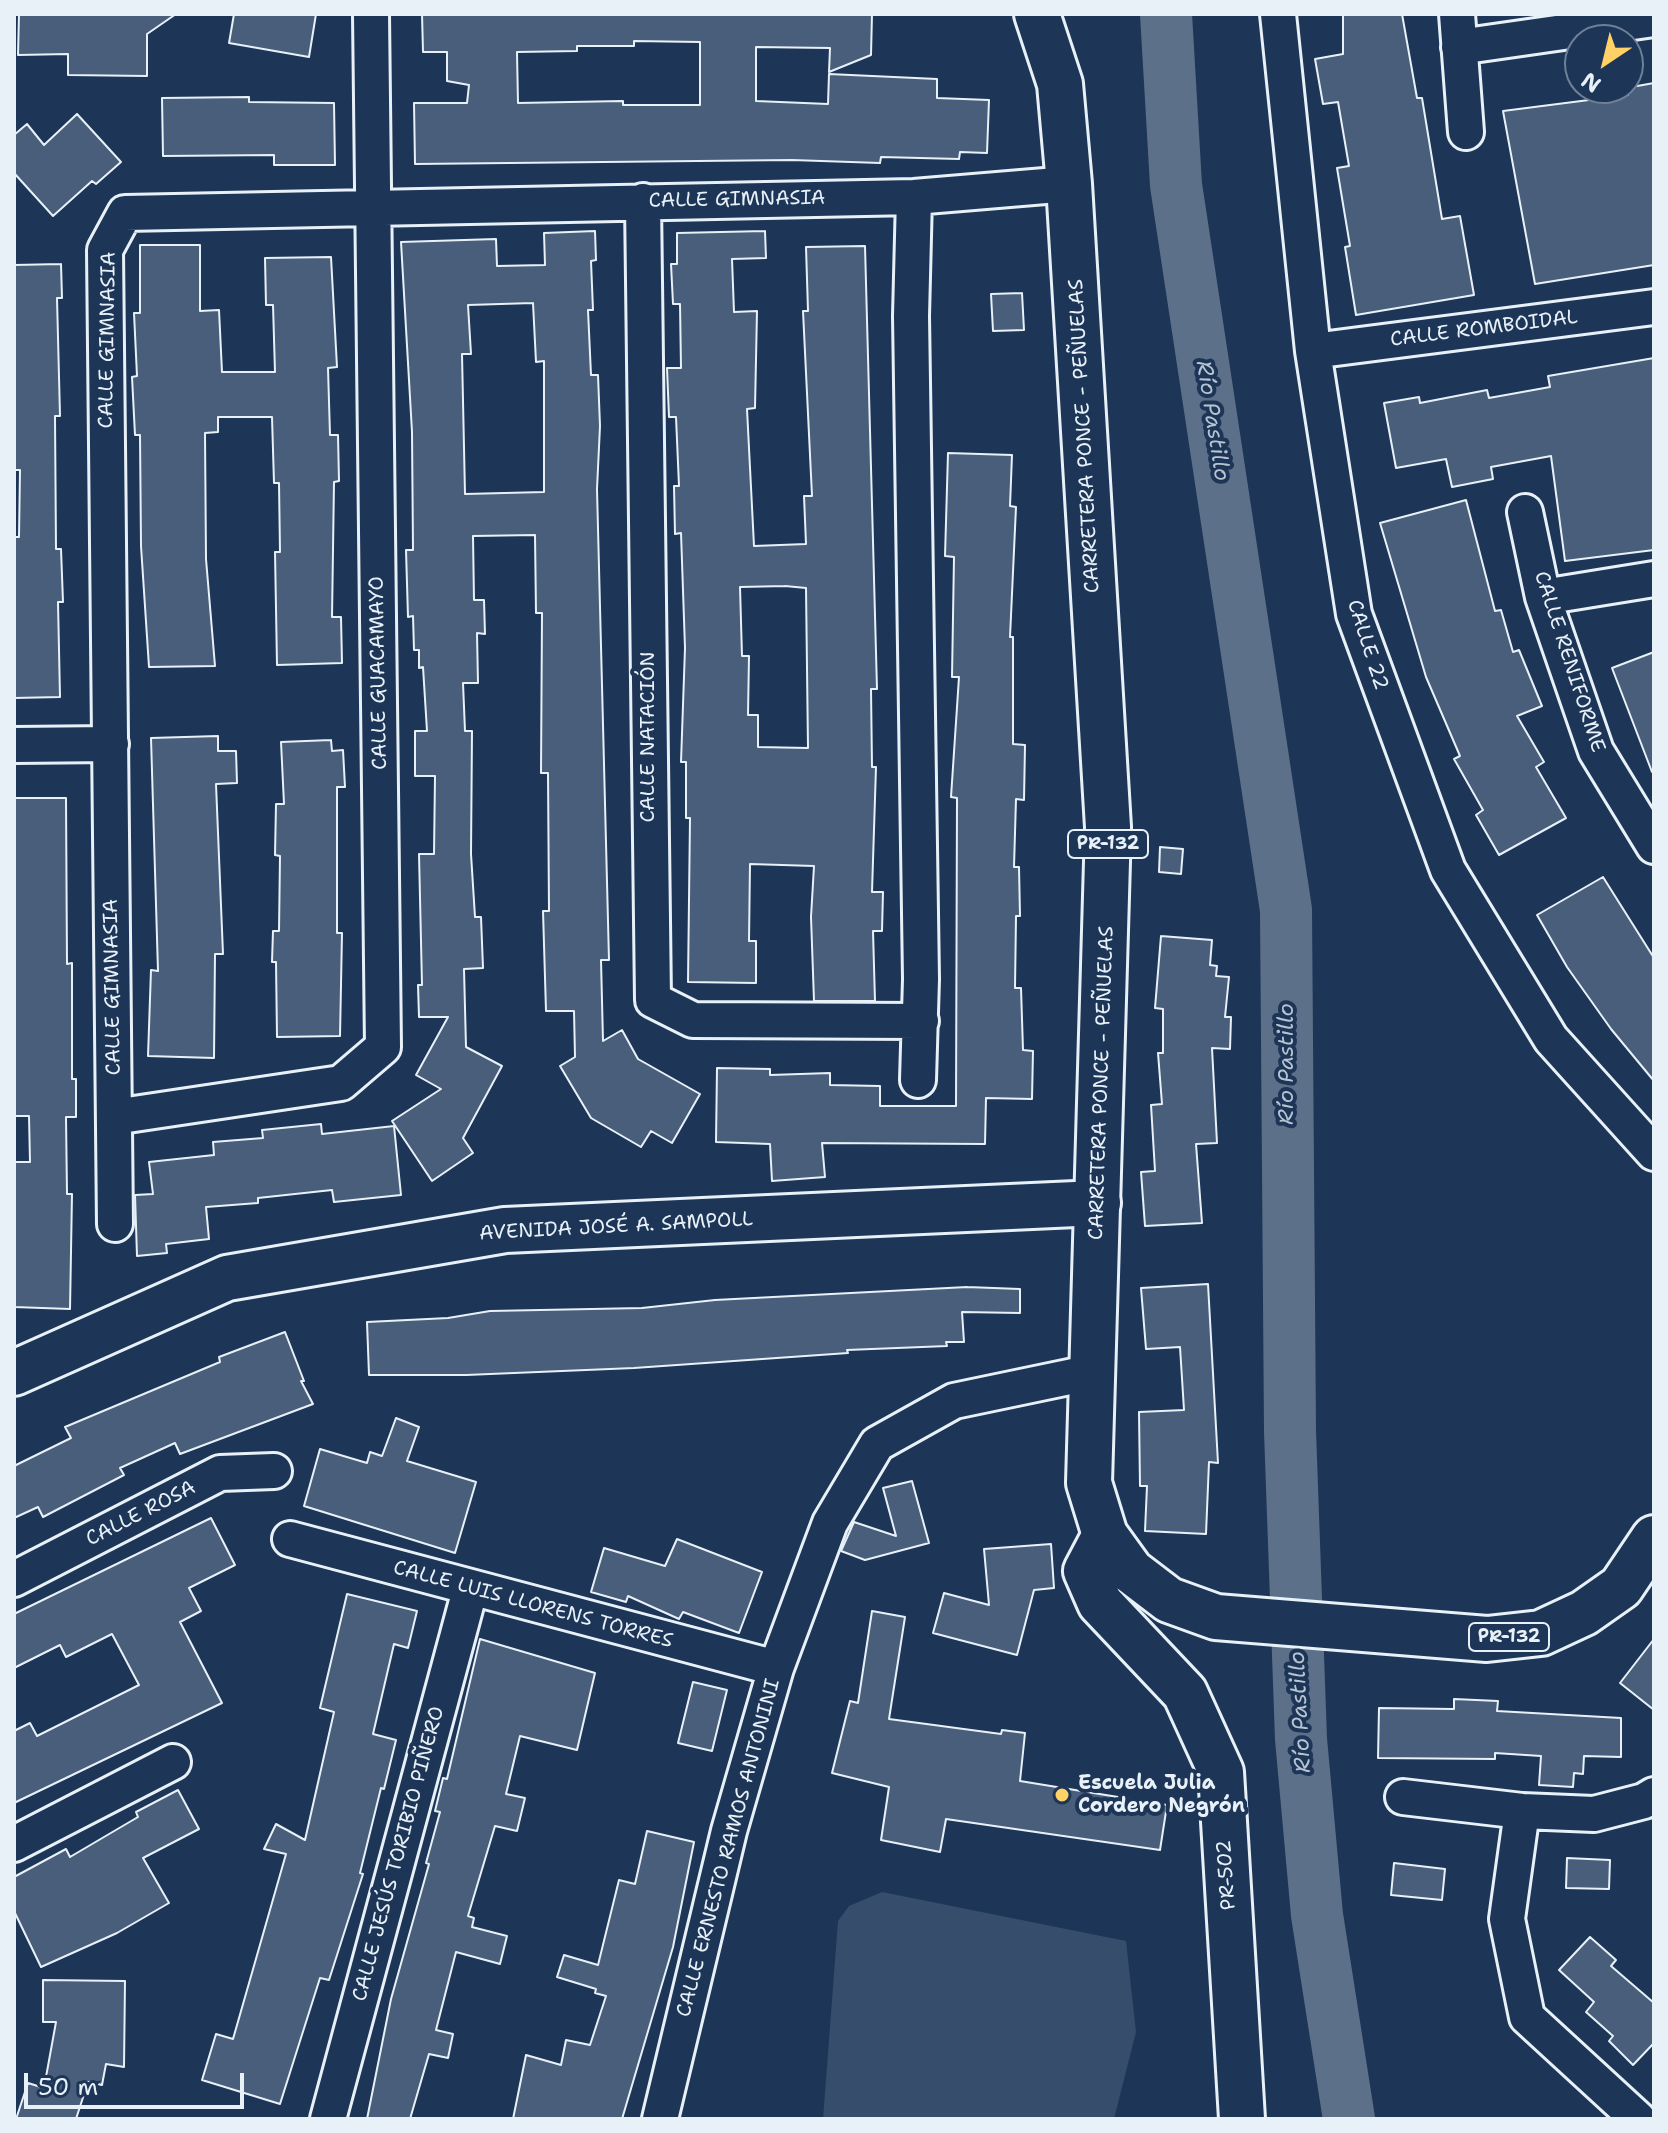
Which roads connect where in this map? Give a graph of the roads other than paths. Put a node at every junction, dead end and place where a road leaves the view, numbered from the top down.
1 (371, 14) edge
2 (1037, 14) edge
3 (1278, 14) edge
4 (1654, 19) edge
5 (1458, 31) edge
6 (1466, 132) dead end
7 (1069, 184) junction
8 (914, 197) junction
9 (643, 201) junction
10 (376, 207) junction
11 (1654, 307) edge
12 (1313, 351) junction
13 (1525, 512) dead end
14 (1654, 579) edge
15 (1543, 597) junction
16 (111, 744) junction
17 (14, 745) edge
18 (1654, 846) edge
19 (921, 1021) junction
20 (918, 1080) dead end
21 (114, 1117) junction
22 (1654, 1153) edge
23 (1098, 1203) junction
24 (115, 1224) dead end
25 (1093, 1372) junction
26 (14, 1373) edge
27 (274, 1471) dead end
28 (1105, 1535) junction
29 (1654, 1538) edge
30 (290, 1539) dead end
31 (14, 1579) edge
32 (470, 1590) junction
33 (776, 1668) junction
34 (173, 1762) dead end
35 (1654, 1795) edge
36 (1403, 1797) dead end
37 (1522, 1811) junction
38 (14, 1844) edge
39 (328, 2119) edge
40 (660, 2119) edge
41 (1242, 2119) edge
42 (1638, 2119) edge

1 - 10 street, CALLE GUACAMAYO
2 - 7 main road, CARRETERA PONCE - PEÑUELAS / PR-132
3 - 12 street, CALLE 22
4 - 5 street
5 - 6 street
7 - 8 street, CALLE GIMNASIA
7 - 23 main road, CARRETERA PONCE - PEÑUELAS / PR-132
8 - 9 street, CALLE GIMNASIA
8 - 19 street
9 - 10 street, CALLE GIMNASIA
9 - 19 street, CALLE NATACIÓN
10 - 16 street, CALLE GIMNASIA
10 - 21 street, CALLE GUACAMAYO
11 - 12 street, CALLE ROMBOIDAL
12 - 22 street, CALLE 22
13 - 15 street, CALLE RENIFORME
14 - 15 street
15 - 18 street, CALLE RENIFORME
16 - 17 street
16 - 21 street, CALLE GIMNASIA
19 - 20 street
21 - 24 street, CALLE GIMNASIA
23 - 25 main road, CARRETERA PONCE - PEÑUELAS / PR-132
23 - 26 main road, AVENIDA JOSÉ A. SAMPOLL
25 - 28 main road, CARRETERA PONCE - PEÑUELAS / PR-132
25 - 33 street, CALLE ERNESTO RAMOS ANTONINI
27 - 31 street, CALLE ROSA
28 - 29 main road, CARRETERA PONCE - PEÑUELAS / PR-132
28 - 41 main road, PR-502 / PR-502
30 - 32 street, CALLE LUIS LLORENS TORRES
32 - 33 street, CALLE LUIS LLORENS TORRES
32 - 39 street, CALLE JESÚS TORIBIO PIÑERO
33 - 40 street, CALLE ERNESTO RAMOS ANTONINI
34 - 38 street
35 - 37 street
36 - 37 street
37 - 42 street

